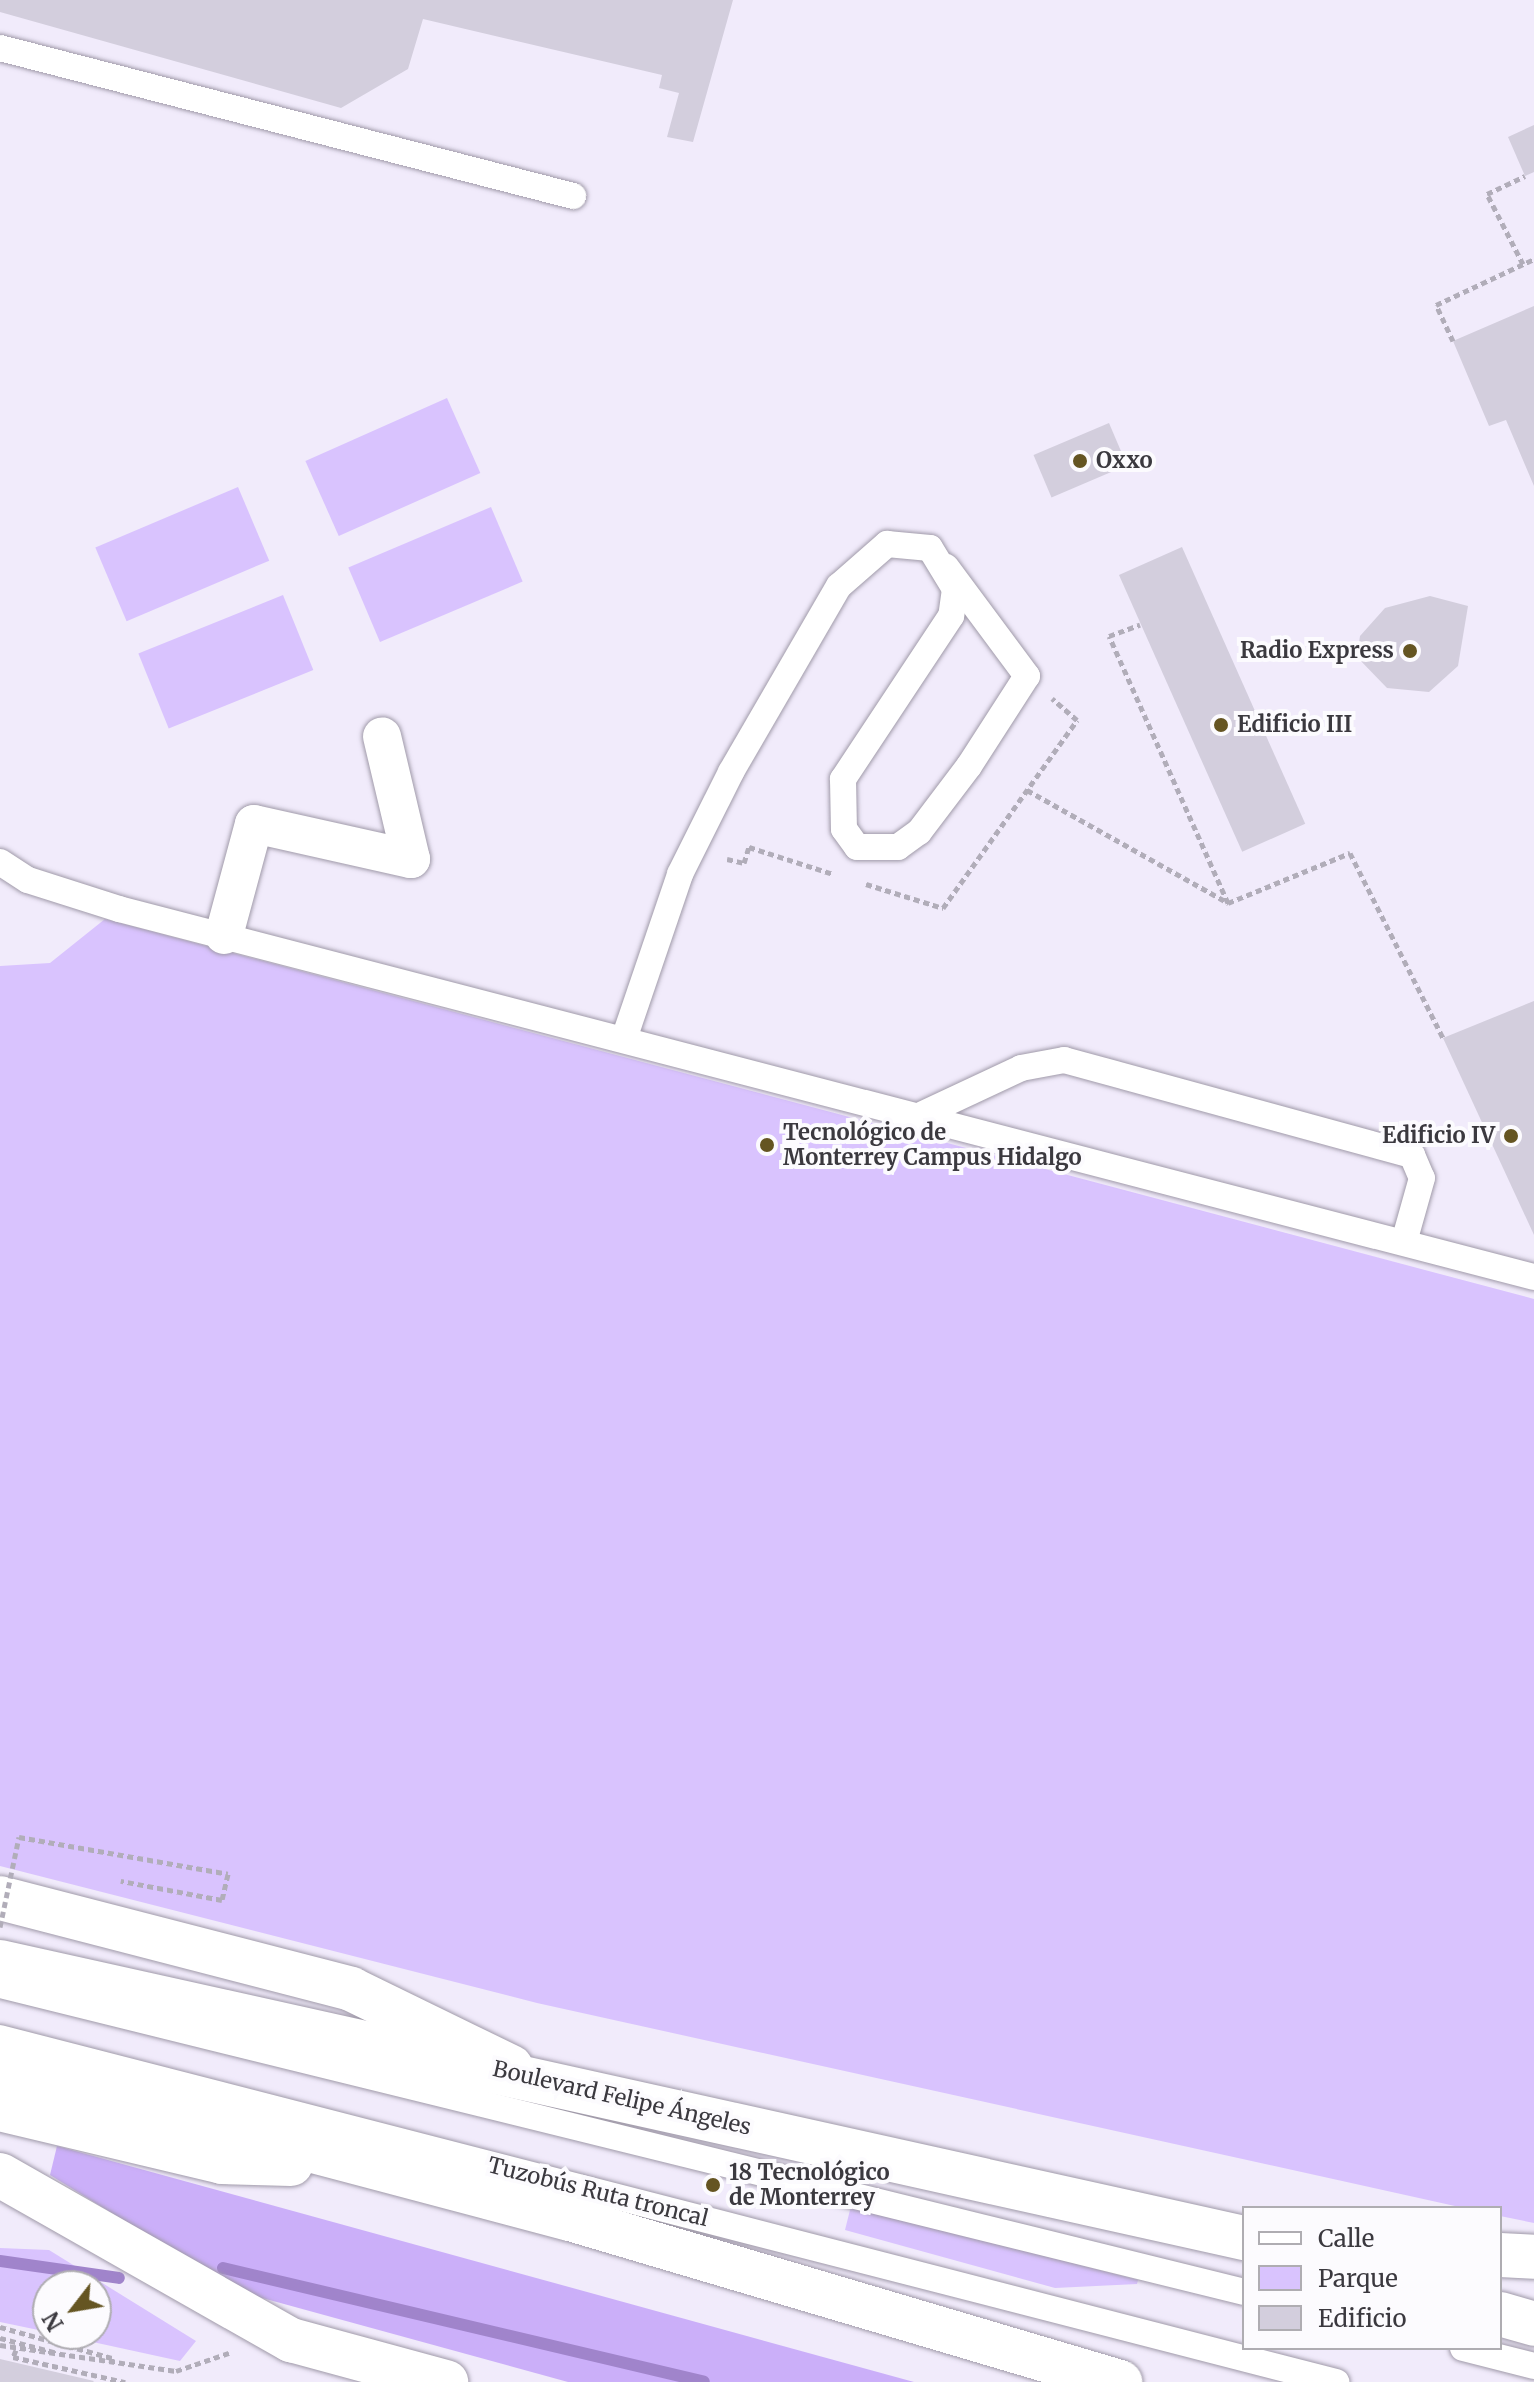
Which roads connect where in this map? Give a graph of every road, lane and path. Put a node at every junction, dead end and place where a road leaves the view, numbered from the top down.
1 (0, 48) edge
2 (1525, 176) dead end
3 (573, 196) dead end
4 (1534, 259) edge
5 (1523, 264) junction
6 (1453, 341) dead end
7 (946, 567) junction
8 (1140, 625) dead end
9 (382, 736) dead end
10 (1027, 790) dead end
11 (0, 862) edge
12 (1228, 903) junction
13 (224, 935) junction
14 (625, 1036) junction
15 (1443, 1038) dead end
16 (923, 1114) junction
17 (1404, 1242) junction
18 (1534, 1277) edge
19 (106, 1878) dead end
20 (0, 1898) edge
21 (0, 1927) edge
22 (0, 1962) edge
23 (0, 1985) edge
24 (89, 1995) junction
25 (0, 2038) edge
26 (0, 2068) edge
27 (71, 2071) junction
28 (532, 2077) junction
29 (0, 2109) edge
30 (369, 2168) junction
31 (0, 2175) edge
32 (1242, 2238) edge
33 (1502, 2255) edge
34 (1534, 2257) edge
35 (1242, 2291) edge
36 (0, 2327) edge
37 (272, 2328) junction
38 (0, 2338) edge
39 (0, 2345) edge
40 (16, 2350) junction
41 (1471, 2350) edge
42 (1534, 2366) edge
43 (125, 2382) edge
44 (446, 2382) edge
45 (1120, 2382) edge
46 (1336, 2382) edge

1 - 3 lane
2 - 5 path
4 - 5 path
5 - 6 path
7 - 7 lane
7 - 14 lane
8 - 12 path
9 - 13 street
10 - 12 path
11 - 13 lane
12 - 15 path
13 - 14 lane
14 - 16 lane
16 - 17 lane
16 - 17 lane
17 - 18 lane
19 - 21 path, bridge
20 - 28 main road
22 - 24 main road, Boulevard Felipe Ángeles
23 - 24 lane
24 - 28 main road, Boulevard Felipe Ángeles
24 - 35 lane
25 - 27 lane, Tuzobús Ruta troncal
26 - 27 main road
27 - 30 main road
27 - 46 lane, Tuzobús Ruta troncal
28 - 32 main road, Boulevard Felipe Ángeles
29 - 30 main road
30 - 45 main road
31 - 37 main road
33 - 34 main road
36 - 38 path
37 - 40 path
37 - 44 main road
39 - 40 path
40 - 43 path
41 - 42 lane

